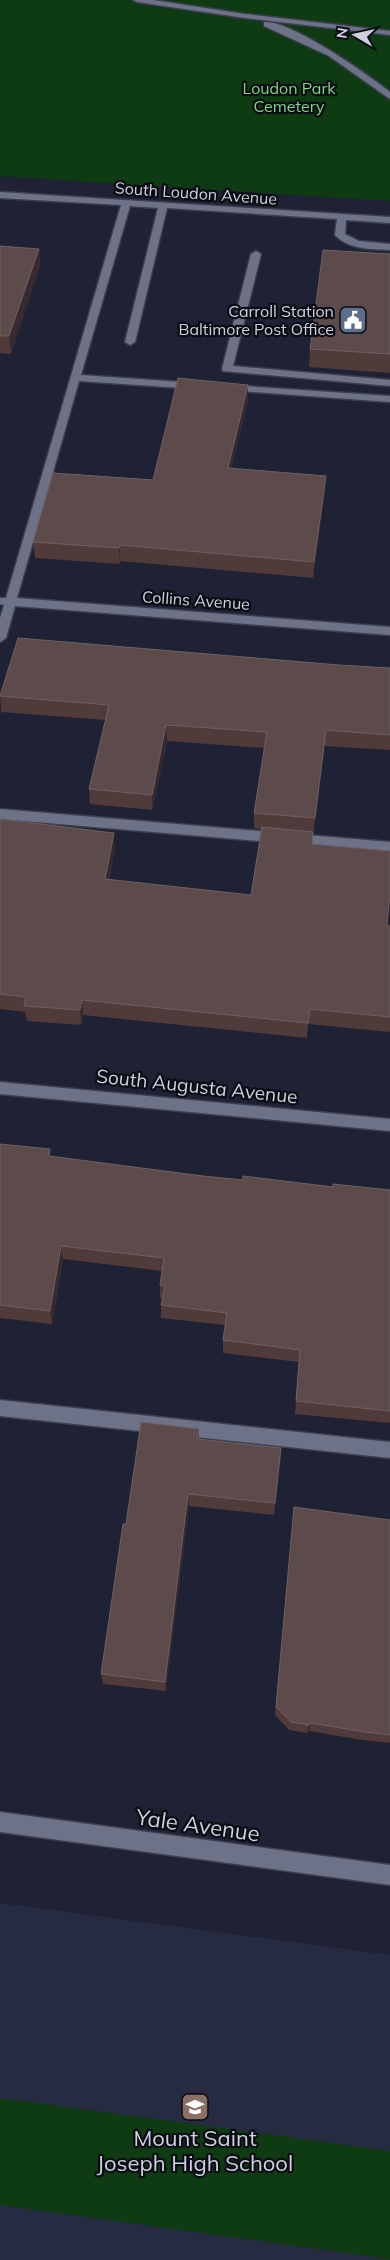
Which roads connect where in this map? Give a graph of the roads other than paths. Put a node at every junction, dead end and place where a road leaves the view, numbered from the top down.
1 (137, 0) edge
2 (245, 16) junction
3 (390, 33) edge
4 (390, 96) edge
5 (0, 195) edge
6 (126, 203) junction
7 (163, 206) junction
8 (342, 217) junction
9 (390, 220) edge
10 (390, 247) edge
11 (256, 254) dead end
12 (130, 342) dead end
13 (75, 378) junction
14 (390, 382) edge
15 (390, 399) edge
16 (5, 601) edge
17 (390, 631) edge
18 (0, 638) edge
19 (0, 814) edge
20 (390, 847) edge
21 (0, 1088) edge
22 (390, 1125) edge
23 (0, 1408) edge
24 (390, 1450) edge
25 (0, 1822) edge
26 (390, 1875) edge

1 - 2 street
2 - 3 street
2 - 4 street
5 - 6 street, South Loudon Avenue
6 - 7 street, South Loudon Avenue
6 - 13 street
7 - 8 street, South Loudon Avenue
7 - 12 street
8 - 9 street, South Loudon Avenue
8 - 10 street
11 - 14 street
13 - 15 street
13 - 16 street
16 - 17 street, Collins Avenue
16 - 18 street
19 - 20 street
21 - 22 street, South Augusta Avenue
23 - 24 street
25 - 26 street, Yale Avenue

